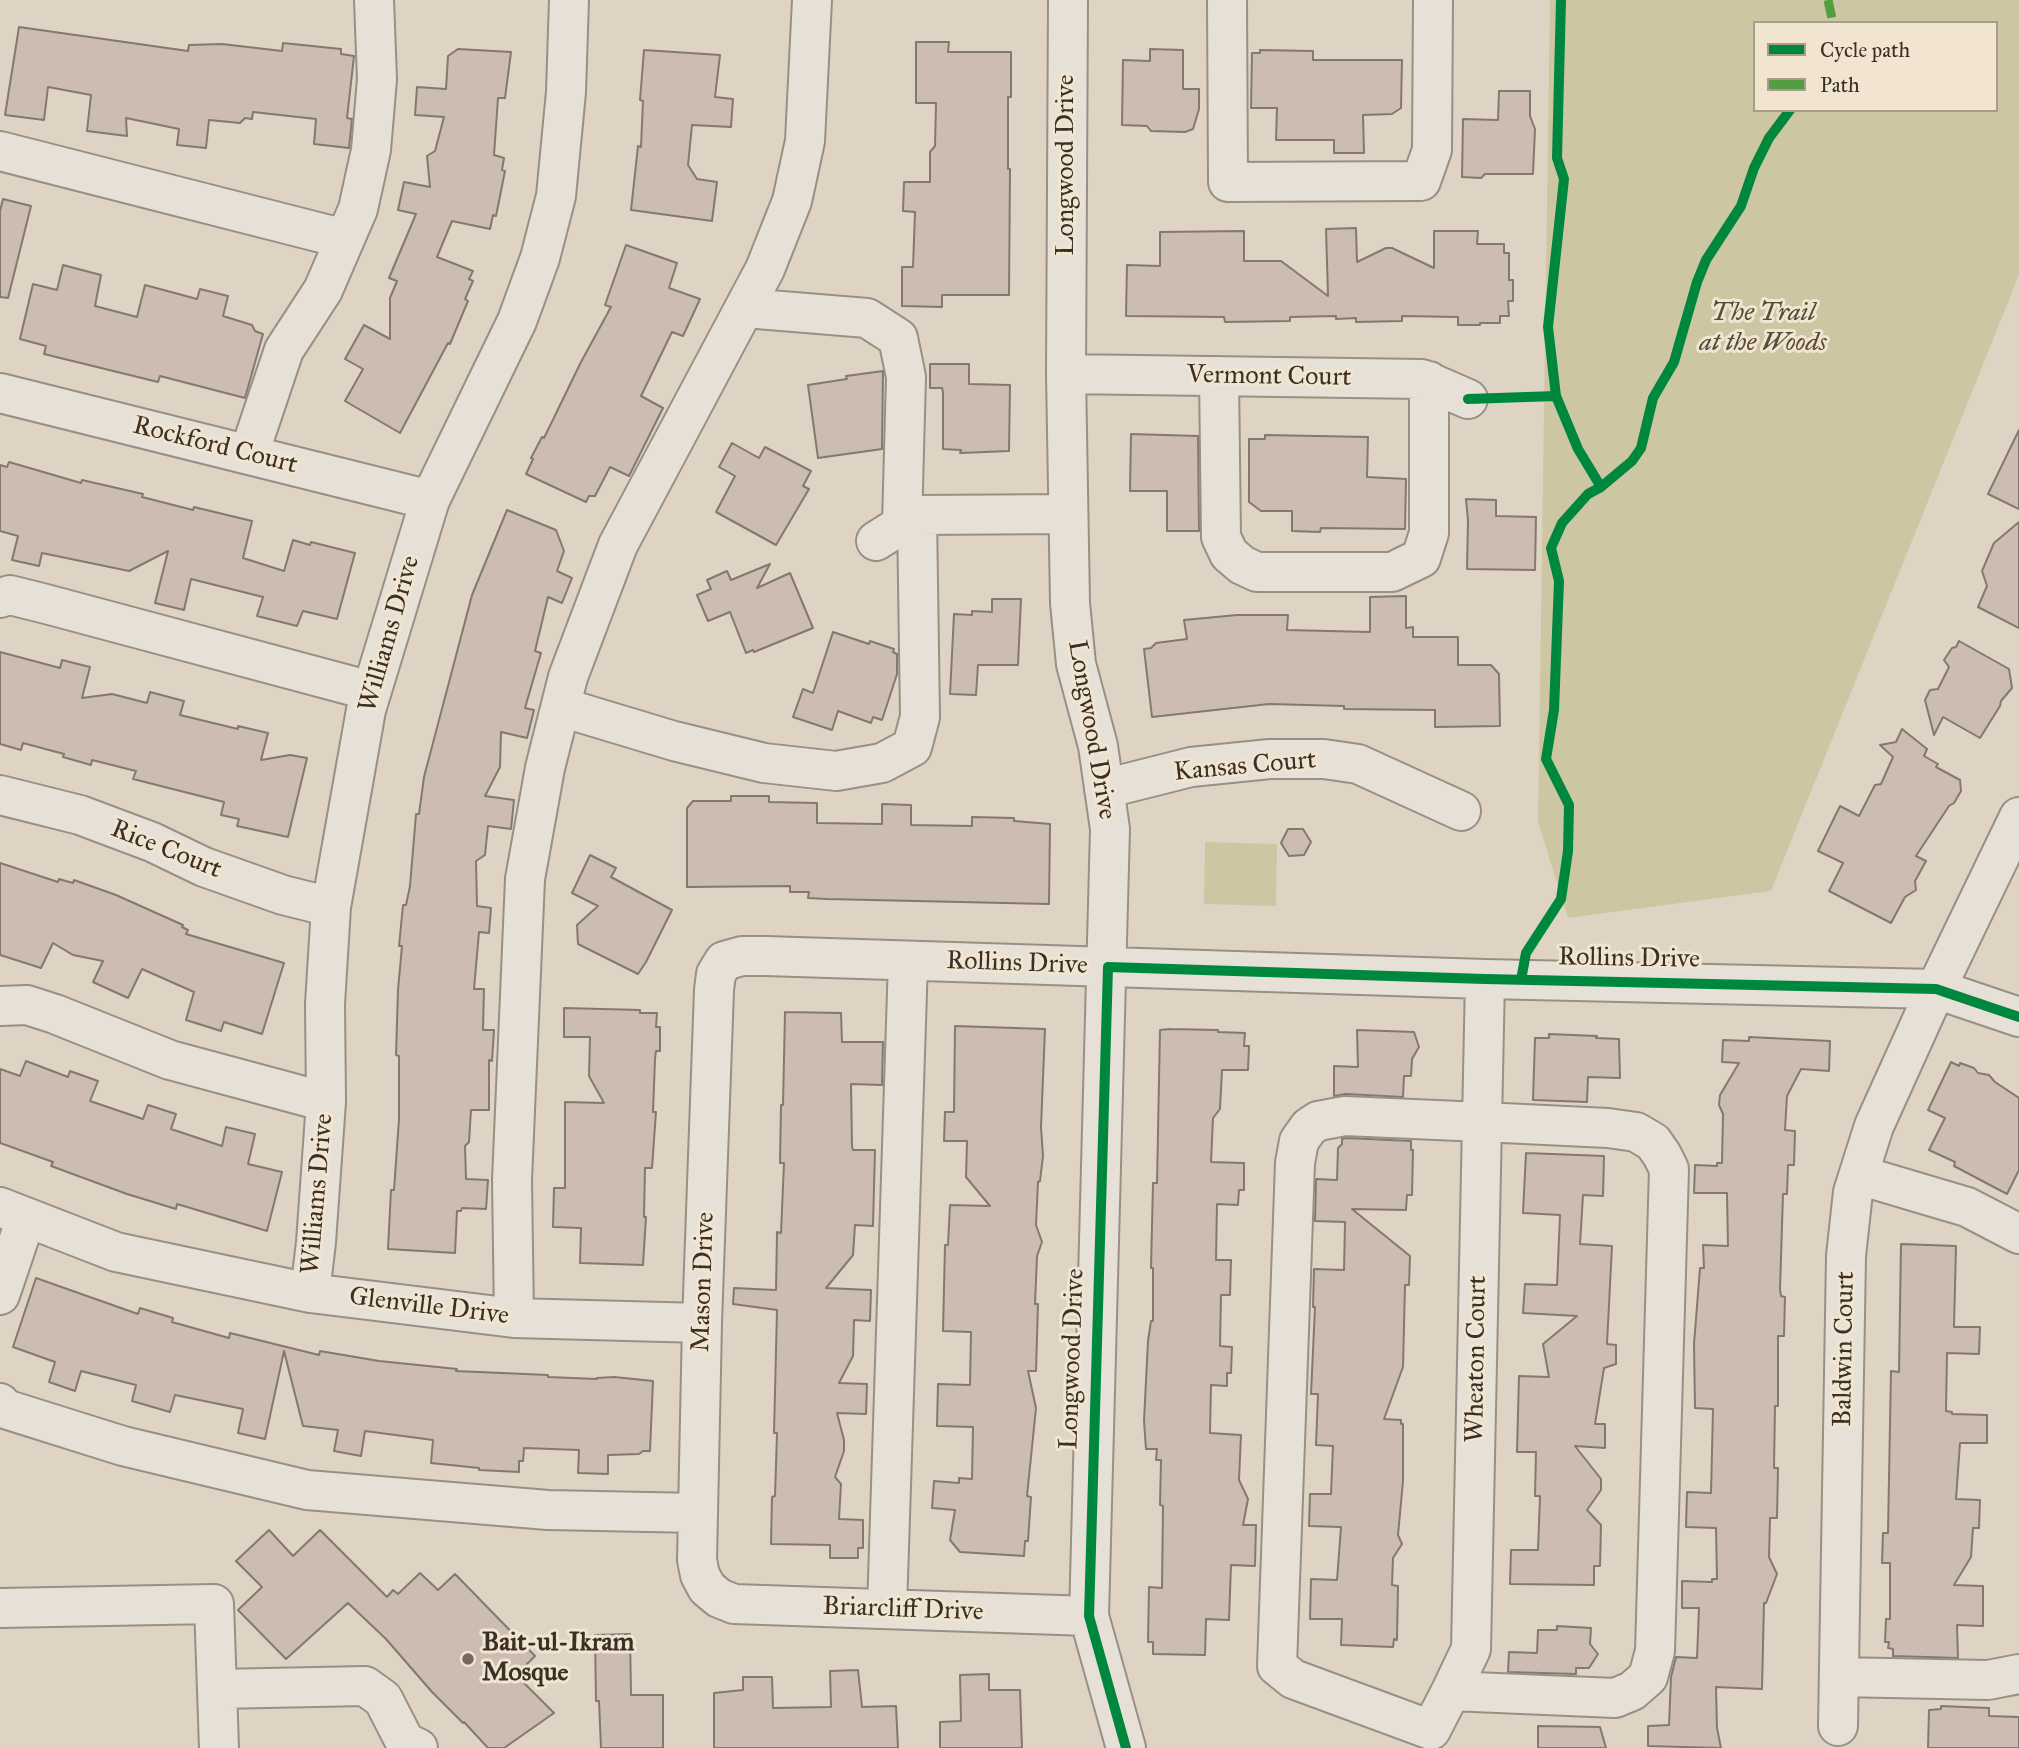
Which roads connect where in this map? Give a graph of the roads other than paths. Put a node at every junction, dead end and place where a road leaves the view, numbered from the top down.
1 (374, 0) edge
2 (569, 0) edge
3 (812, 0) edge
4 (1068, 0) edge
5 (1227, 0) edge
6 (1433, 0) edge
7 (0, 152) edge
8 (345, 239) junction
9 (745, 308) junction
10 (1066, 374) junction
11 (1219, 376) junction
12 (1429, 381) junction
13 (0, 393) edge
14 (1468, 399) dead end
15 (249, 454) junction
16 (430, 500) junction
17 (1067, 514) junction
18 (899, 527) junction
19 (0, 598) edge
20 (372, 691) junction
21 (561, 707) junction
22 (1104, 789) junction
23 (0, 795) edge
24 (1461, 811) dead end
25 (2019, 817) edge
26 (331, 907) junction
27 (724, 961) joint
28 (908, 961) junction
29 (1108, 967) junction
30 (1485, 979) junction
31 (1936, 989) junction
32 (0, 1006) edge
33 (2019, 1017) edge
34 (326, 1102) junction
35 (1482, 1122) junction
36 (1858, 1175) junction
37 (13, 1212) edge
38 (2019, 1234) edge
39 (310, 1293) junction
40 (0, 1295) edge
41 (514, 1318) junction
42 (702, 1323) junction
43 (0, 1403) edge
44 (698, 1513) junction
45 (719, 1598) joint
46 (0, 1608) edge
47 (887, 1609) junction
48 (1089, 1616) junction
49 (2019, 1674) edge
50 (1839, 1677) junction
51 (217, 1689) junction
52 (1451, 1691) junction
53 (1838, 1726) dead end
54 (399, 1746) edge
55 (219, 1748) edge
56 (1126, 1748) edge

1 - 8 street
2 - 16 street, Williams Drive
3 - 9 street
4 - 10 street, Longwood Drive
5 - 6 street
7 - 8 street
8 - 15 street
9 - 18 street
9 - 21 street
10 - 11 street, Vermont Court
10 - 17 street, Longwood Drive
11 - 12 street, Vermont Court
11 - 12 street
12 - 14 street, Vermont Court
13 - 15 street, Rockford Court
15 - 16 street, Rockford Court
16 - 20 street, Williams Drive
17 - 18 street
17 - 22 street, Longwood Drive
18 - 21 street
19 - 20 street
20 - 26 street, Williams Drive
21 - 41 street
22 - 24 street, Kansas Court
22 - 29 street, Longwood Drive
23 - 26 street, Rice Court
25 - 31 street, Baldwin Court
26 - 34 street, Williams Drive
27 - 28 street, Rollins Drive
27 - 42 street, Mason Drive
28 - 29 street, Rollins Drive
28 - 47 street
29 - 30 street, Rollins Drive
29 - 48 street, Longwood Drive
30 - 31 street, Rollins Drive
30 - 35 street, Wheaton Court
31 - 33 street, Rollins Drive
31 - 36 street, Baldwin Court
32 - 34 street
34 - 39 street, Williams Drive
35 - 52 street, Wheaton Court
35 - 52 street
35 - 52 street, Wheaton Court
36 - 38 street
36 - 50 street, Baldwin Court
37 - 39 street, Glenville Drive
37 - 40 street
39 - 41 street, Glenville Drive
41 - 42 street, Glenville Drive
42 - 44 street, Mason Drive
43 - 44 street
44 - 45 street, Mason Drive
45 - 47 street, Briarcliff Drive
46 - 51 street
47 - 48 street, Briarcliff Drive
48 - 56 street, Longwood Drive
49 - 50 street
50 - 53 street, Baldwin Court
51 - 54 street
51 - 55 street

